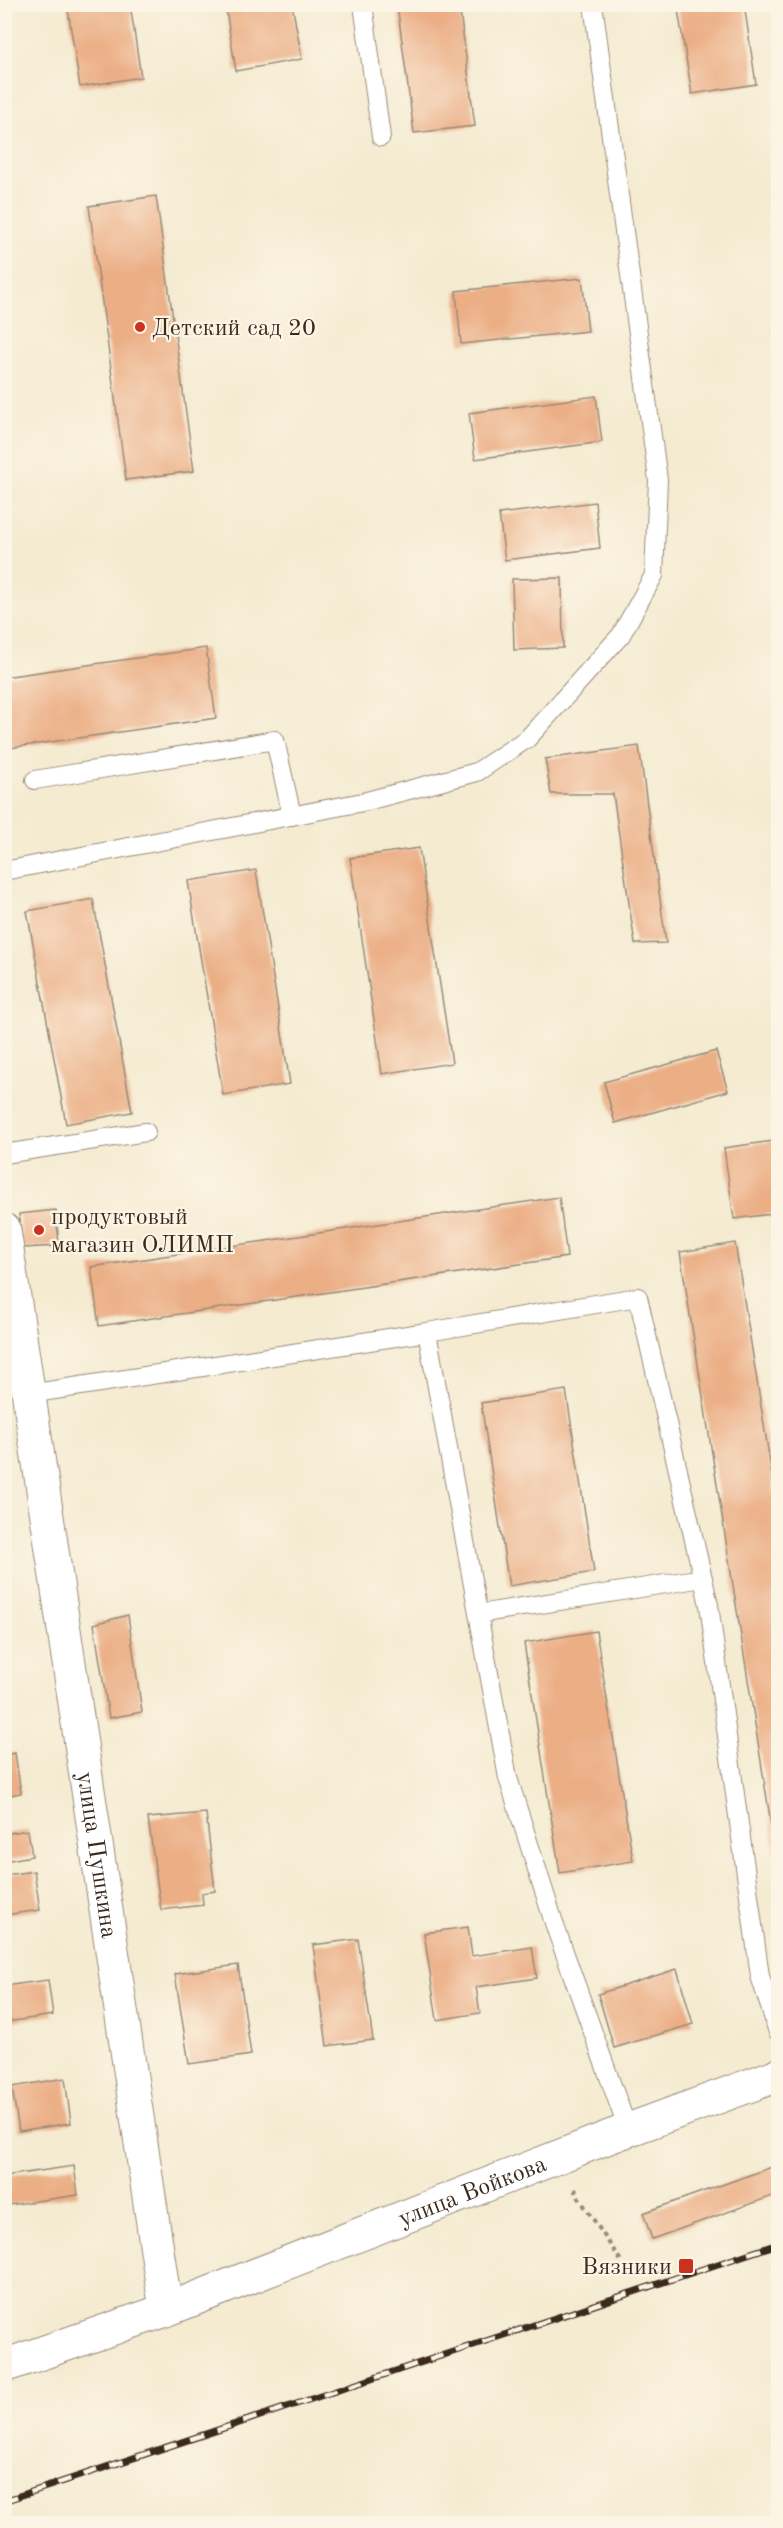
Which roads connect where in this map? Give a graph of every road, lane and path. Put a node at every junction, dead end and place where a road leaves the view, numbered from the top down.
1 (363, 4) edge
2 (593, 4) edge
3 (381, 137) dead end
4 (35, 780) dead end
5 (292, 816) junction
6 (4, 871) edge
7 (146, 1132) dead end
8 (4, 1154) edge
9 (4, 1230) edge
10 (428, 1332) junction
11 (29, 1394) junction
12 (703, 1578) junction
13 (478, 1614) junction
14 (778, 2032) edge
15 (778, 2075) edge
16 (628, 2130) junction
17 (594, 2143) junction
18 (621, 2261) dead end
19 (166, 2310) junction
20 (4, 2366) edge

1 - 3 lane
2 - 5 lane
4 - 5 lane
5 - 6 lane
7 - 8 lane
9 - 11 street, улица Пушкина
10 - 11 lane
10 - 12 lane
10 - 13 lane
11 - 19 street, улица Пушкина
12 - 13 lane
12 - 14 lane
13 - 16 lane
15 - 16 street, улица Войкова
16 - 17 street, улица Войкова
17 - 18 path
17 - 19 street, улица Войкова
19 - 20 street

